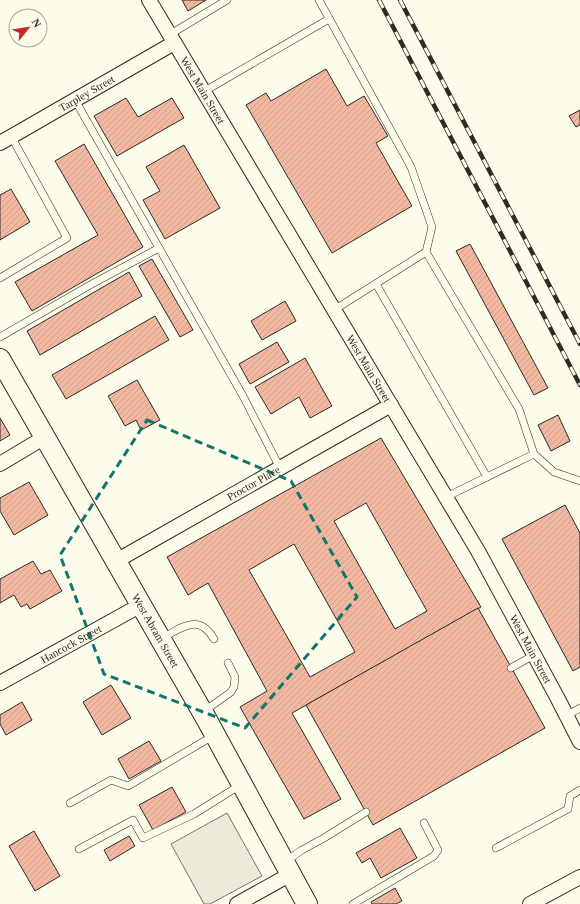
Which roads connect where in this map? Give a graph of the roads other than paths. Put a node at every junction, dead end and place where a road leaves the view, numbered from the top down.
1 (149, 0) edge
2 (227, 0) edge
3 (319, 0) edge
4 (329, 19) junction
5 (172, 39) junction
6 (204, 92) junction
7 (75, 100) junction
8 (6, 139) edge
9 (159, 248) junction
10 (426, 252) junction
11 (0, 278) edge
12 (376, 284) junction
13 (334, 310) junction
14 (0, 337) edge
15 (0, 359) edge
16 (391, 405) junction
17 (45, 438) junction
18 (534, 454) junction
19 (0, 464) edge
20 (280, 468) junction
21 (487, 477) junction
22 (580, 481) edge
23 (446, 498) junction
24 (116, 561) junction
25 (141, 605) junction
26 (161, 639) junction
27 (214, 639) dead end
28 (534, 655) junction
29 (228, 663) dead end
30 (511, 668) dead end
31 (0, 683) edge
32 (580, 708) edge
33 (202, 712) junction
34 (566, 716) junction
35 (215, 735) junction
36 (580, 742) edge
37 (242, 784) junction
38 (580, 790) edge
39 (70, 803) dead end
40 (366, 812) dead end
41 (424, 823) dead end
42 (496, 848) dead end
43 (79, 849) dead end
44 (290, 874) junction
45 (580, 876) edge
46 (237, 904) edge
47 (307, 904) edge
48 (352, 904) edge
49 (530, 904) edge

1 - 5 street, West Main Street
2 - 5 lane
3 - 4 lane
4 - 6 lane
4 - 10 lane
5 - 6 street, West Main Street
5 - 7 street, Tarpley Street
6 - 13 street, West Main Street
7 - 8 street, Tarpley Street
7 - 9 lane
8 - 11 lane
9 - 14 lane
9 - 20 lane
10 - 12 lane
10 - 18 lane
12 - 13 lane
12 - 21 lane
13 - 16 street, West Main Street
15 - 17 main road, West Abram Street
16 - 20 street, Proctor Place
16 - 23 street, West Main Street
17 - 19 street
17 - 24 main road, West Abram Street
18 - 21 lane
18 - 22 lane
20 - 24 street, Proctor Place
21 - 23 lane
23 - 28 street, West Main Street
24 - 25 main road, West Abram Street
25 - 26 main road, West Abram Street
25 - 31 street, Hancock Street
26 - 27 lane
26 - 33 main road, West Abram Street
28 - 30 lane
28 - 34 street, West Main Street
29 - 33 lane
32 - 34 lane
33 - 35 main road, West Abram Street
34 - 36 street, West Main Street
35 - 37 main road, West Abram Street
35 - 39 lane
37 - 43 lane
37 - 44 main road, West Abram Street
38 - 42 lane
40 - 44 lane
41 - 48 lane
44 - 46 street
44 - 47 main road, West Abram Street
45 - 49 street

